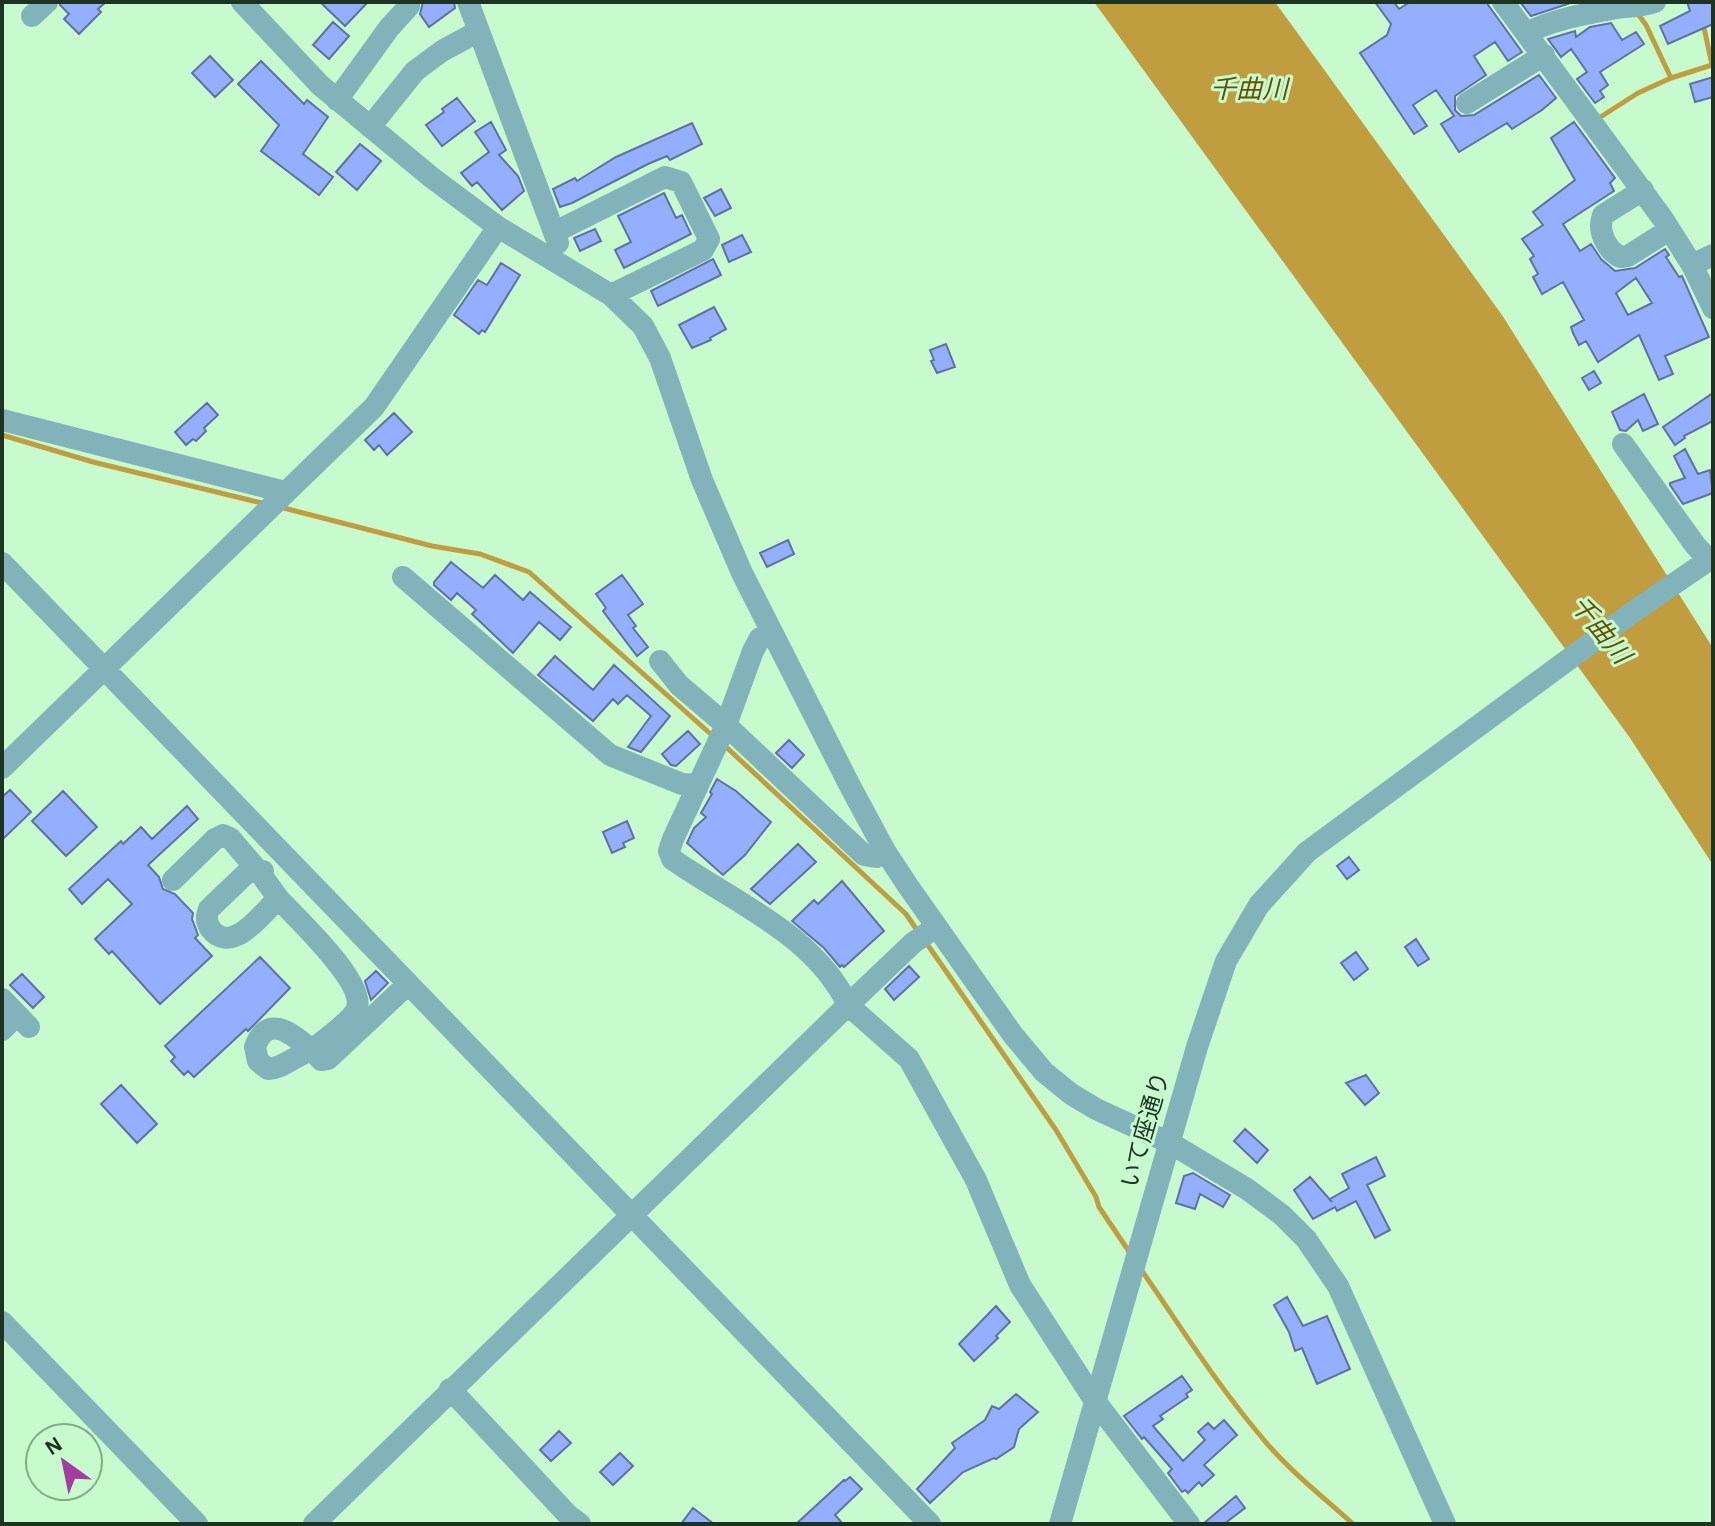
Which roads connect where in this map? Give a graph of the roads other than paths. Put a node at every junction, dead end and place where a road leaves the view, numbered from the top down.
1 (242, 2) edge
2 (409, 2) edge
3 (468, 2) edge
4 (1503, 2) edge
5 (1655, 2) edge
6 (479, 31) junction
7 (1527, 33) junction
8 (1544, 55) junction
9 (337, 100) junction
10 (1467, 103) dead end
11 (370, 127) junction
12 (1643, 190) junction
13 (498, 227) junction
14 (1669, 230) junction
15 (555, 232) junction
16 (1713, 255) edge
17 (562, 264) junction
18 (1692, 265) junction
19 (611, 295) junction
20 (1713, 308) edge
21 (2, 420) edge
22 (1623, 444) dead end
23 (277, 500) junction
24 (1709, 561) edge
25 (2, 563) edge
26 (403, 577) dead end
27 (772, 632) junction
28 (660, 661) dead end
29 (103, 670) junction
30 (721, 735) junction
31 (2, 768) edge
32 (697, 785) junction
33 (885, 851) junction
34 (281, 854) junction
35 (257, 870) junction
36 (173, 880) dead end
37 (278, 898) junction
38 (926, 934) junction
39 (408, 984) junction
40 (848, 1005) junction
41 (1170, 1143) junction
42 (631, 1215) junction
43 (2, 1322) edge
44 (450, 1389) junction
45 (1095, 1401) junction
46 (197, 1524) edge
47 (314, 1524) edge
48 (580, 1524) edge
49 (930, 1524) edge
50 (1060, 1524) edge
51 (1189, 1524) edge
52 (1445, 1524) edge

1 - 9 street
2 - 9 street
3 - 6 street
4 - 7 street
5 - 7 street
6 - 11 street
6 - 15 street
7 - 8 street
8 - 10 street
8 - 12 street
9 - 11 street
11 - 13 street
12 - 14 street
12 - 14 street
13 - 17 street
13 - 23 street
14 - 18 street
15 - 17 street
15 - 19 street
16 - 18 street
17 - 19 street
18 - 20 street
19 - 27 street
21 - 23 street
22 - 24 street
23 - 29 street
24 - 41 street, いて座通り
25 - 29 street
26 - 32 street
27 - 30 street
27 - 33 street
28 - 30 street
29 - 31 street
29 - 34 street
30 - 32 street
30 - 33 street
32 - 40 street
33 - 38 street
34 - 35 street
34 - 39 street
35 - 36 street
35 - 37 street
35 - 37 street
37 - 39 street
38 - 40 street
38 - 41 street
39 - 42 street
40 - 42 street
40 - 45 street
41 - 45 street, いて座通り
41 - 52 street
42 - 44 street
42 - 49 street
43 - 46 street
44 - 47 street
44 - 48 street
45 - 50 street, いて座通り
45 - 51 street

